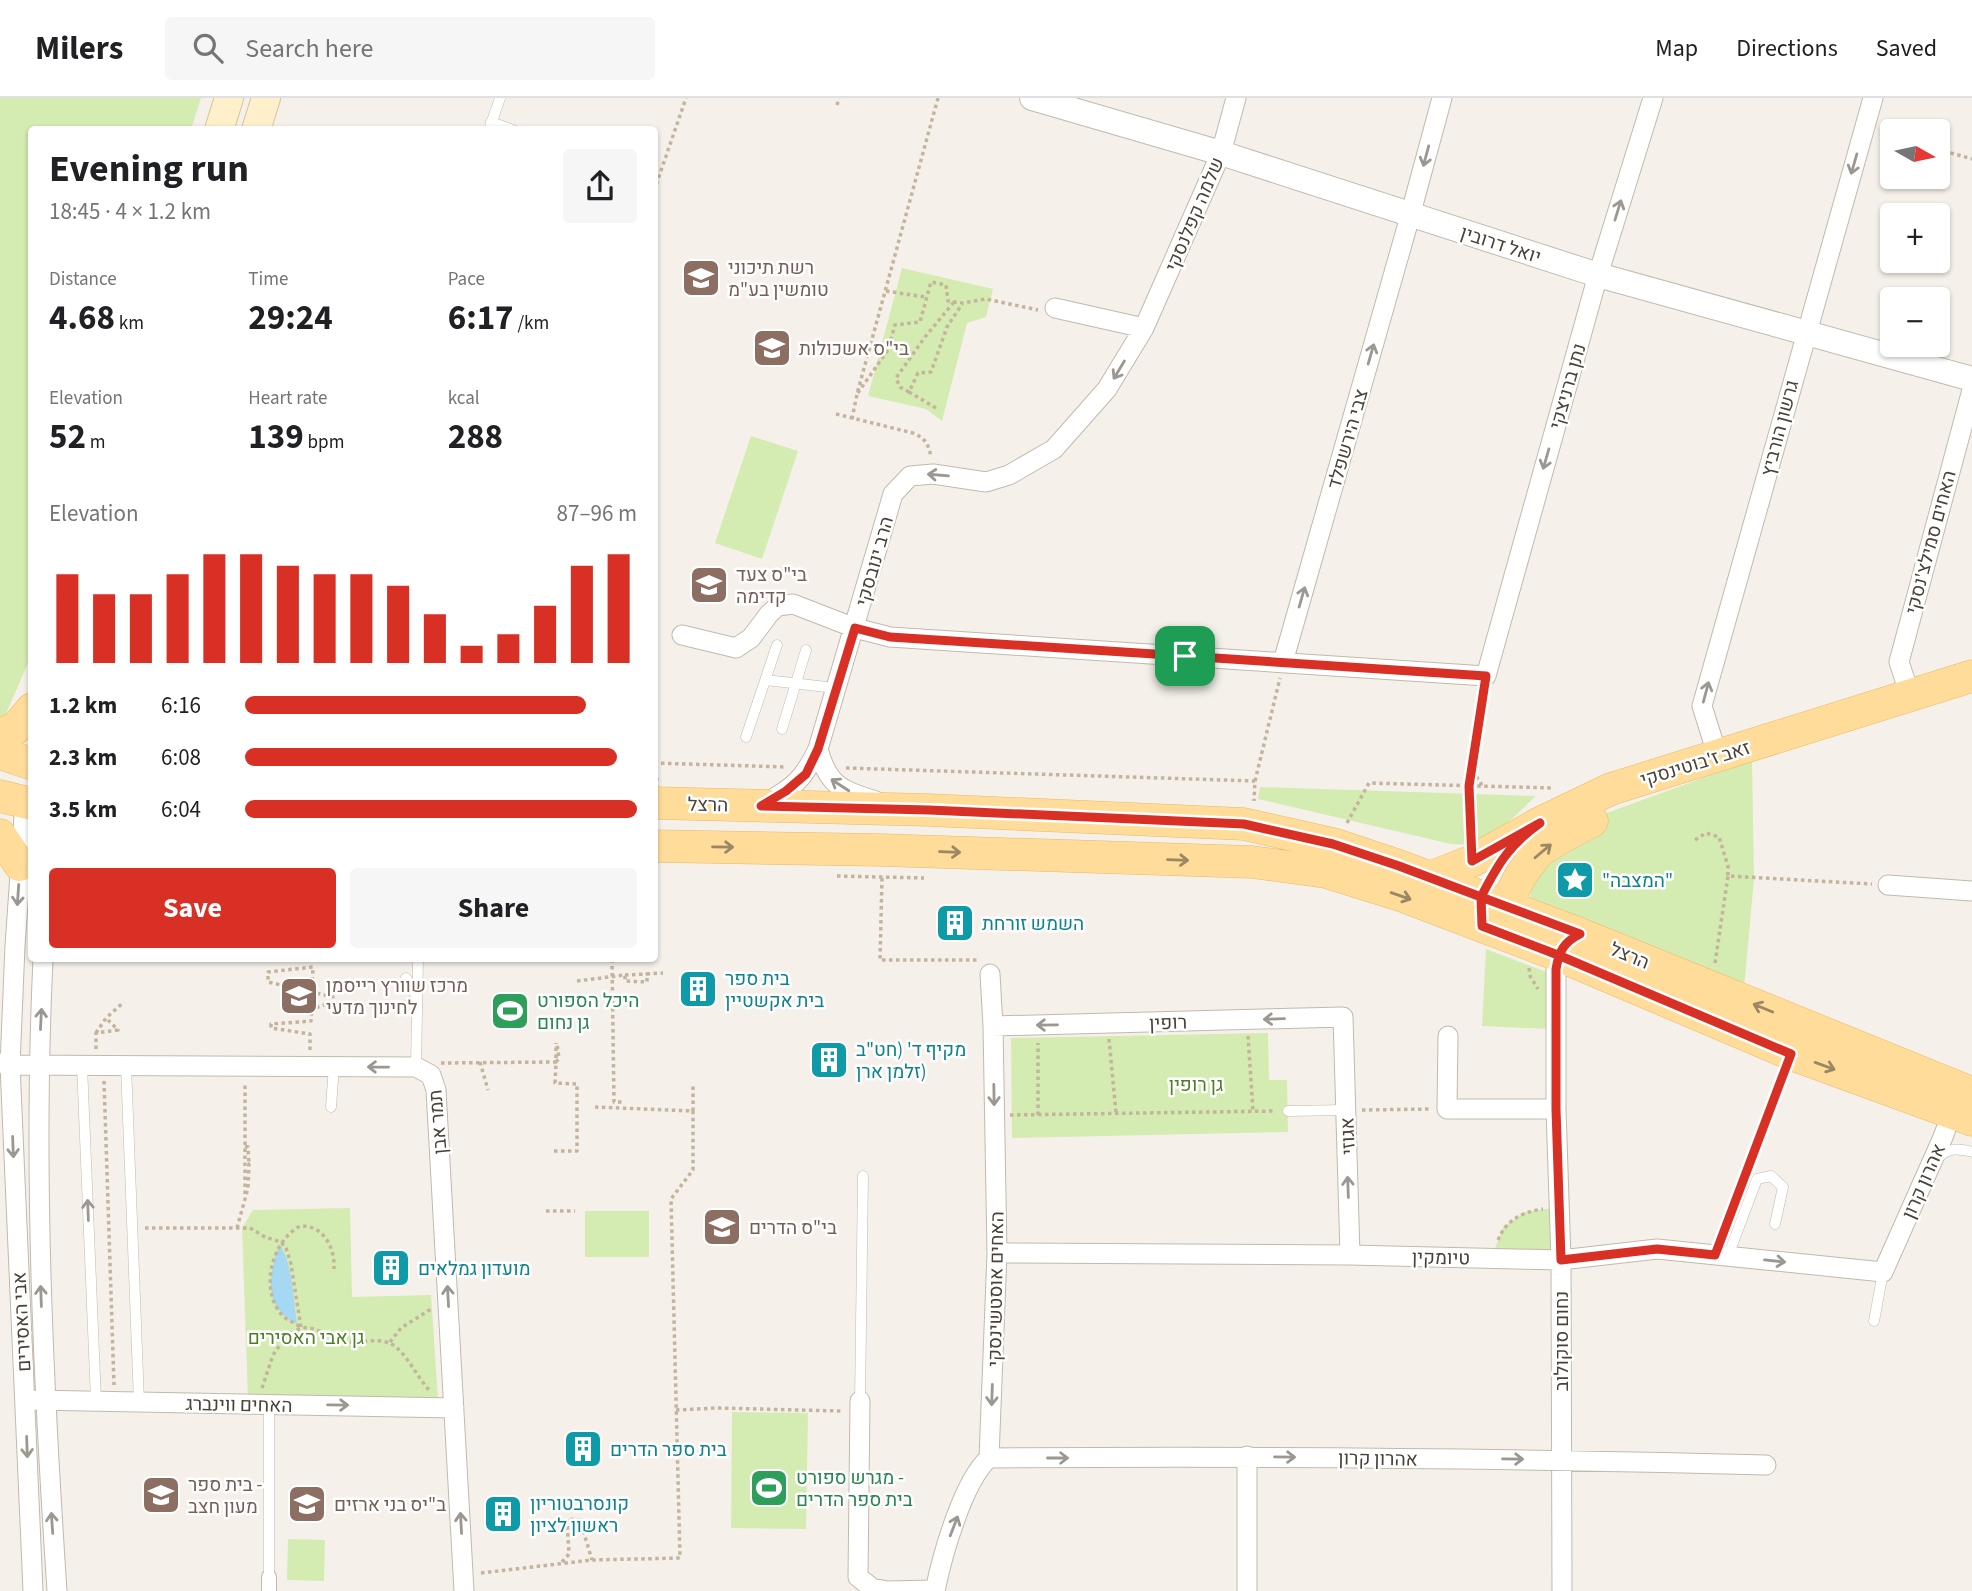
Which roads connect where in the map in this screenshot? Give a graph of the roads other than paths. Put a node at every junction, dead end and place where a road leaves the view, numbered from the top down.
1 (229, 98) edge
2 (266, 98) edge
3 (500, 98) edge
4 (1236, 98) edge
5 (1442, 98) edge
6 (1653, 98) edge
7 (1872, 98) edge
8 (1038, 99) edge
9 (220, 126) edge
10 (257, 126) edge
11 (490, 126) edge
12 (1221, 153) junction
13 (1411, 215) junction
14 (1598, 275) junction
15 (1055, 308) road end
16 (1144, 328) junction
17 (1805, 334) junction
18 (1972, 379) edge
19 (1972, 390) edge
20 (893, 494) joint
21 (855, 628) junction
22 (682, 635) dead end
23 (777, 645) dead end
24 (806, 650) dead end
25 (1283, 662) junction
26 (1972, 676) edge
27 (766, 680) junction
28 (796, 684) junction
29 (835, 688) junction
30 (1972, 694) edge
31 (1910, 695) junction
32 (28, 714) edge
33 (782, 730) dead end
34 (0, 734) edge
35 (746, 737) dead end
36 (818, 749) junction
37 (0, 753) edge
38 (1718, 757) junction
39 (28, 764) edge
40 (28, 776) edge
41 (658, 786) edge
42 (19, 801) edge
43 (761, 806) junction
44 (929, 810) junction
45 (1540, 823) junction
46 (0, 835) edge
47 (658, 846) edge
48 (20, 865) junction
49 (1429, 878) junction
50 (1888, 885) road end
51 (1972, 891) edge
52 (1489, 910) junction
53 (1569, 945) junction
54 (43, 962) edge
55 (418, 962) edge
56 (990, 974) road end
57 (406, 978) dead end
58 (417, 998) junction
59 (1343, 1017) joint
60 (993, 1026) junction
61 (1448, 1036) dead end
62 (38, 1065) junction
63 (82, 1065) junction
64 (126, 1065) junction
65 (3, 1066) edge
66 (334, 1066) junction
67 (416, 1067) junction
68 (1965, 1103) edge
69 (331, 1107) dead end
70 (1556, 1109) junction
71 (1346, 1110) junction
72 (1288, 1111) road end
73 (1972, 1152) edge
74 (1931, 1164) junction
75 (863, 1176) dead end
76 (1775, 1224) dead end
77 (998, 1253) junction
78 (1350, 1255) junction
79 (1728, 1256) junction
80 (1561, 1260) junction
81 (1883, 1272) junction
82 (1874, 1321) dead end
83 (34, 1400) junction
84 (105, 1401) junction
85 (860, 1401) joint
86 (139, 1402) junction
87 (266, 1404) junction
88 (454, 1408) junction
89 (1247, 1456) junction
90 (989, 1458) junction
91 (1561, 1460) junction
92 (1766, 1465) dead end
93 (464, 1583) edge
94 (269, 1584) edge
95 (935, 1590) edge
96 (33, 1591) edge
97 (57, 1591) edge
98 (1247, 1591) edge
99 (1562, 1591) edge

1 - 9 main road
2 - 10 main road
3 - 11 lane
4 - 12 street, שלמה קפלנסקי
5 -> 13 street, צבי הירשפלד
14 -> 6 street, נתן ברניצקי
7 -> 17 street, גרשון הורביץ
8 - 12 street, יואל דרובין
12 - 13 street, יואל דרובין
12 - 16 street, שלמה קפלנסקי
13 - 14 street, יואל דרובין
25 -> 13 street, צבי הירשפלד
14 - 17 street, יואל דרובין
14 -> 25 street, נתן ברניצקי
15 - 16 street
16 -> 20 street, שלמה קפלנסקי
17 - 18 street, יואל דרובין
38 -> 17 street, גרשון הורביץ
19 - 31 street, האחים סמילצ'נסקי
20 - 21 street, הרב ינובסקי
21 - 22 street
21 - 25 street
21 - 29 street, הרב ינובסקי
23 - 27 lane
24 - 28 lane
26 - 31 main road, זאב ז'בוטינסקי
27 - 28 lane
27 - 35 lane
28 - 29 lane
28 - 33 lane
29 - 36 street, הרב ינובסקי
52 -> 30 main road, זאב ז'בוטינסקי
31 - 38 main road, זאב ז'בוטינסקי
32 - 34 main road
36 - 43 street, הרב ינובסקי
44 -> 36 street
37 - 39 main road
38 - 45 main road, זאב ז'בוטינסקי
40 - 42 main road
41 - 43 main road, הרצל
42 - 48 street, אבי האסירים
43 - 44 main road, הרצל
44 - 49 main road, הרצל
45 - 49 main road, זאב ז'בוטינסקי
45 - 52 main road
46 - 48 main road
47 -> 52 main road, הרצל
48 -> 65 street, אבי האסירים
49 - 52 main road, הרצל
50 - 51 street
52 - 53 main road, הרצל
68 -> 53 main road, הרצל
53 -> 68 main road, הרצל
53 - 70 street, נחום סוקולוב
62 -> 54 street, אבי האסירים
55 - 58 lane
56 - 60 street, האחים אוסטשינסקי
57 - 58 lane
58 - 67 lane
59 -> 60 street, רופין
59 - 71 street, אגוזי
60 -> 77 street, האחים אוסטשינסקי
61 - 70 street
62 - 63 street, תמר אבן
62 - 65 street, תמר אבן
83 -> 62 street, אבי האסירים
63 - 64 street, תמר אבן
84 -> 63 lane
64 - 66 street, תמר אבן
64 - 86 lane
65 -> 83 street, אבי האסירים
67 -> 66 street, תמר אבן
66 - 69 lane
88 -> 67 street, תמר אבן
68 - 74 street, אהרון קרון
70 - 80 street, נחום סוקולוב
71 - 72 lane
78 -> 71 street, אגוזי
73 - 74 lane
74 - 81 street, אהרון קרון
75 - 85 lane
76 - 79 lane
77 - 78 street, טיומקין
77 -> 90 street, האחים אוסטשינסקי
78 - 80 street, טיומקין
79 - 80 street, טיומקין
79 -> 81 street, טיומקין
80 - 91 street, נחום סוקולוב
81 - 82 lane
83 - 84 street, האחים ווינברג
83 -> 96 street, אבי האסירים
97 -> 83 street, אבי האסירים
84 - 86 street, האחים ווינברג
85 - 95 street
86 - 87 street, האחים ווינברג
87 -> 88 street, האחים ווינברג
87 - 94 lane
93 -> 88 street, תמר אבן
90 -> 89 street, אהרון קרון
89 -> 91 street, אהרון קרון
89 - 98 street
95 -> 90 street
91 - 92 street, אהרון קרון
91 - 99 street, נחום סוקולוב

